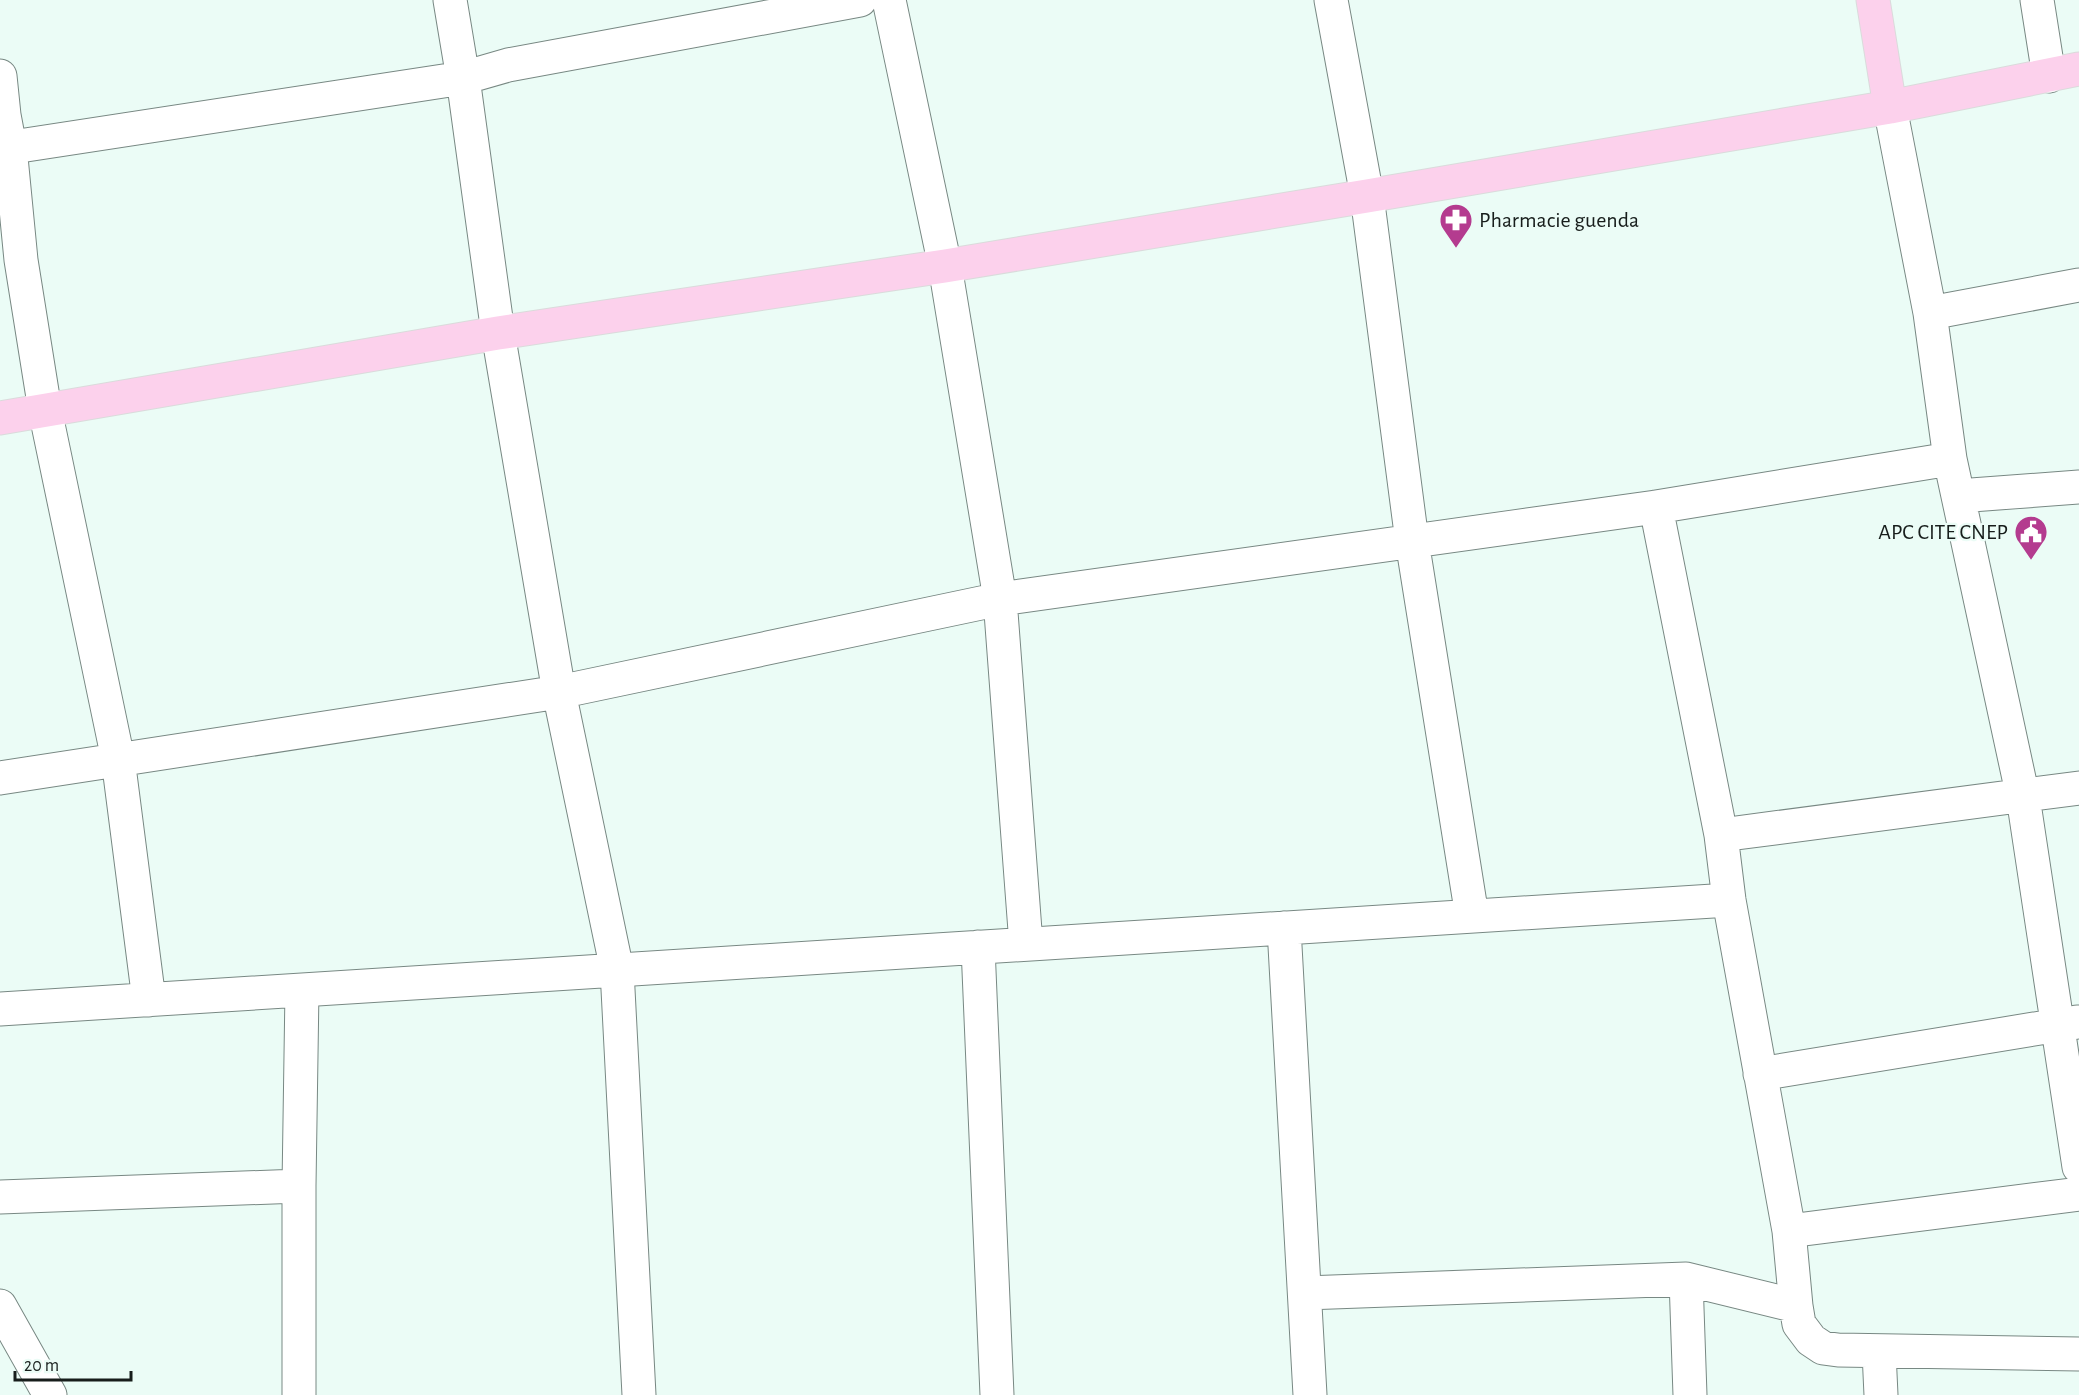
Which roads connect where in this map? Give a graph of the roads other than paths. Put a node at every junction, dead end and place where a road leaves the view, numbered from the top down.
1 (450, 0) edge
2 (860, 0) edge
3 (889, 0) edge
4 (1331, 0) edge
5 (1874, 0) edge
6 (2037, 0) edge
7 (2064, 72) edge
8 (0, 76) edge
9 (463, 78) junction
10 (1890, 107) junction
11 (5, 148) edge
12 (1366, 196) junction
13 (945, 266) junction
14 (2079, 285) edge
15 (1930, 313) junction
16 (498, 333) junction
17 (45, 410) junction
18 (0, 418) edge
19 (1950, 459) junction
20 (2079, 487) edge
21 (1958, 496) junction
22 (1656, 507) junction
23 (1412, 541) junction
24 (1000, 599) junction
25 (559, 692) junction
26 (118, 759) junction
27 (0, 778) edge
28 (2079, 788) edge
29 (2023, 797) junction
30 (1721, 835) junction
31 (1729, 900) junction
32 (1472, 916) junction
33 (1284, 928) junction
34 (1026, 944) junction
35 (978, 947) junction
36 (617, 970) junction
37 (302, 990) junction
38 (149, 1000) junction
39 (0, 1009) edge
40 (2068, 1024) edge
41 (1760, 1074) junction
42 (2079, 1167) edge
43 (299, 1186) junction
44 (2079, 1194) edge
45 (0, 1197) edge
46 (1789, 1231) junction
47 (1686, 1279) junction
48 (1305, 1293) junction
49 (1796, 1306) junction
50 (0, 1307) edge
51 (1879, 1352) junction
52 (2079, 1354) edge
53 (50, 1395) edge
54 (299, 1395) edge
55 (639, 1395) edge
56 (997, 1395) edge
57 (1310, 1395) edge
58 (1690, 1395) edge
59 (1881, 1395) edge

1 - 9 street
2 - 9 street
3 - 13 street
4 - 12 street
5 - 10 main road
6 - 7 street
7 - 10 main road
8 - 11 street
9 - 11 street
9 - 16 street
10 - 12 main road
10 - 15 street
11 - 17 street
12 - 13 main road
12 - 23 street
13 - 16 main road
13 - 24 street
14 - 15 street
15 - 19 street
16 - 17 main road
16 - 25 street
17 - 18 main road
17 - 26 street
19 - 21 street
19 - 22 street
20 - 21 street
21 - 29 street
22 - 23 street
22 - 30 street
23 - 24 street
23 - 32 street
24 - 25 street
24 - 34 street
25 - 26 street
25 - 36 street
26 - 27 street
26 - 38 street
28 - 29 street
29 - 30 street
29 - 40 street
30 - 31 street
31 - 32 street
31 - 41 street
32 - 33 street
33 - 34 street
33 - 48 street
34 - 35 street
35 - 36 street
35 - 56 street
36 - 37 street
36 - 55 street
37 - 38 street
37 - 43 street
38 - 39 street
40 - 41 street
40 - 42 street
41 - 46 street
43 - 45 street
43 - 54 street
44 - 46 street
46 - 49 street
47 - 48 street
47 - 49 street
47 - 58 street
48 - 57 street
49 - 51 street
50 - 53 street
51 - 52 street
51 - 59 street

